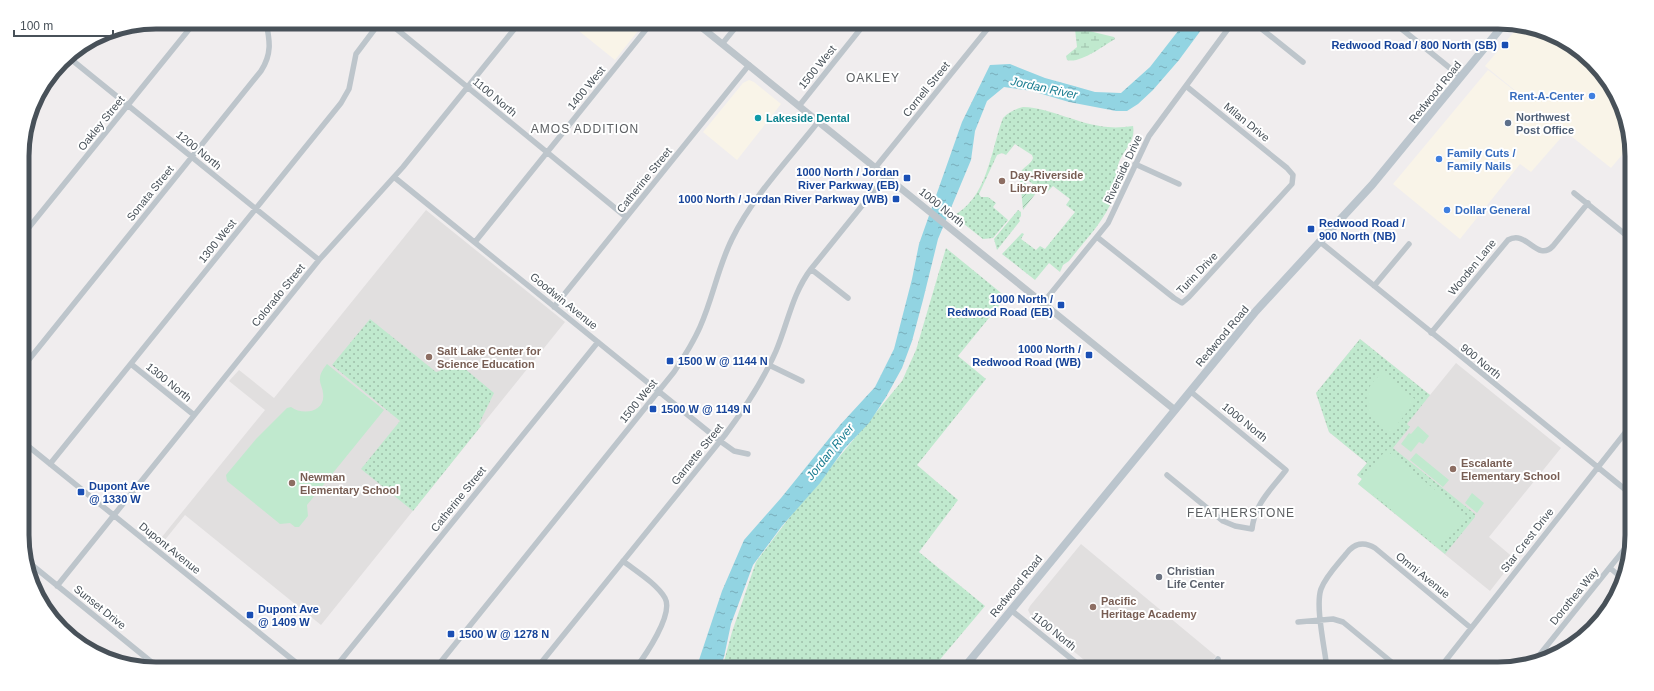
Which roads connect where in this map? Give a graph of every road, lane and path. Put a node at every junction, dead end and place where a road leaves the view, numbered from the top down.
1 (189, 29) edge
2 (267, 29) edge
3 (375, 29) edge
4 (397, 29) edge
5 (514, 29) edge
6 (646, 29) edge
7 (704, 29) edge
8 (734, 29) edge
9 (860, 29) edge
10 (987, 29) edge
11 (1228, 29) edge
12 (1262, 29) edge
13 (1402, 29) edge
14 (1500, 29) edge
15 (722, 44) junction
16 (72, 61) edge
17 (1303, 62) dead end
18 (749, 66) junction
19 (1461, 77) junction
20 (1186, 86) junction
21 (467, 87) junction
22 (128, 106) junction
23 (799, 106) junction
24 (818, 122) junction
25 (547, 153) junction
26 (192, 157) junction
27 (1135, 164) junction
28 (875, 168) junction
29 (1292, 175) joint
30 (886, 176) junction
31 (394, 177) junction
32 (1178, 184) dead end
33 (1574, 193) dead end
34 (1588, 204) junction
35 (256, 209) junction
36 (626, 217) junction
37 (29, 227) edge
38 (1625, 234) edge
39 (1097, 236) junction
40 (1319, 241) junction
41 (475, 242) junction
42 (1409, 244) dead end
43 (319, 260) junction
44 (811, 269) junction
45 (1374, 286) junction
46 (848, 298) dead end
47 (1043, 303) junction
48 (554, 307) junction
49 (1431, 333) junction
50 (598, 342) junction
51 (29, 360) edge
52 (131, 364) junction
53 (769, 365) junction
54 (802, 381) dead end
55 (659, 391) junction
56 (1190, 392) junction
57 (1175, 410) junction
58 (194, 415) junction
59 (1625, 433) edge
60 (720, 441) junction
61 (29, 447) edge
62 (748, 454) dead end
63 (50, 464) junction
64 (1597, 467) junction
65 (1166, 475) dead end
66 (1625, 489) edge
67 (114, 515) junction
68 (1624, 550) edge
69 (624, 561) junction
70 (33, 566) edge
71 (1610, 568) junction
72 (1618, 575) edge
73 (57, 586) junction
74 (1011, 610) junction
75 (1321, 620) junction
76 (1298, 622) dead end
77 (1471, 628) junction
78 (1541, 654) edge
79 (1218, 658) dead end
80 (151, 662) edge
81 (295, 662) edge
82 (340, 662) edge
83 (441, 662) edge
84 (542, 662) edge
85 (640, 662) edge
86 (969, 662) edge
87 (1075, 662) edge
88 (1215, 662) edge
89 (1326, 662) edge
90 (1392, 662) edge
91 (1444, 662) edge

1 - 22 street, Oakley Street
2 - 26 street, Sonata Street
3 - 35 street, 1300 West
4 - 21 street, 1100 North
5 - 21 street, Colorado Street
6 - 25 street, 1400 West
7 - 15 street, 1000 North
8 - 15 street
9 - 23 street, 1500 West
10 - 28 street, Cornell Street
11 - 20 street, Riverside Drive
12 - 17 street
13 - 19 street
14 - 19 main road, Redwood Road
15 - 18 street, 1000 North
16 - 22 street, 1200 North
18 - 23 street, 1000 North
18 - 36 street, Catherine Street
19 - 40 main road, Redwood Road
20 - 27 street, Riverside Drive
20 - 29 street, Milan Drive
21 - 25 street, 1100 North
21 - 31 street, Colorado Street
22 - 26 street, 1200 North
22 - 37 street, Oakley Street
23 - 24 street, 1000 North
24 - 28 street, 1000 North
24 - 55 street, 1500 West
25 - 36 street, 1100 North
25 - 41 street, 1400 West
26 - 35 street, 1200 North
26 - 51 street, Sonata Street
27 - 32 street
27 - 39 street, Riverside Drive
28 - 30 street, 1000 North
29 - 39 street, Turin Drive
30 - 44 street, Garnette Street
30 - 47 street, 1000 North
31 - 41 street, Goodwin Avenue
31 - 43 street, Colorado Street
33 - 34 street
34 - 38 street
34 - 49 street, Wooden Lane
35 - 43 street, 1200 North
35 - 52 street, 1300 West
36 - 48 street, Catherine Street
39 - 47 street, Riverside Drive
40 - 45 street, 900 North
40 - 56 main road, Redwood Road
41 - 48 street, Goodwin Avenue
42 - 45 street
43 - 58 street, Colorado Street
44 - 46 street
44 - 53 street, Garnette Street
45 - 49 street, 900 North
47 - 57 street, 1000 North
48 - 50 street, Goodwin Avenue
49 - 64 street, 900 North
50 - 55 street, Goodwin Avenue
50 - 82 street, Catherine Street
52 - 58 street, 1300 North
52 - 63 street, 1300 West
53 - 54 street
53 - 60 street, Garnette Street
55 - 60 street, Goodwin Avenue
55 - 83 street, 1500 West
56 - 57 main road, Redwood Road
56 - 65 street, 1000 North
57 - 74 main road, Redwood Road
58 - 67 street, Colorado Street
59 - 64 street, Star Crest Drive
60 - 62 street, Goodwin Avenue
60 - 69 street, Garnette Street
61 - 63 street, Dupont Avenue
63 - 67 street, Dupont Avenue
64 - 66 street, 900 North
64 - 77 street, Star Crest Drive
67 - 73 street, Colorado Street
67 - 81 street, Dupont Avenue
68 - 71 street, Dorothea Way
69 - 84 street, Garnette Street
69 - 85 street
70 - 73 street, Sunset Drive
71 - 72 street
71 - 78 street, Dorothea Way
73 - 80 street, Sunset Drive
74 - 86 main road, Redwood Road
74 - 87 street, 1100 North
75 - 76 street
75 - 77 street, Omni Avenue
75 - 89 street
75 - 90 street
77 - 91 street, Star Crest Drive
79 - 88 street

